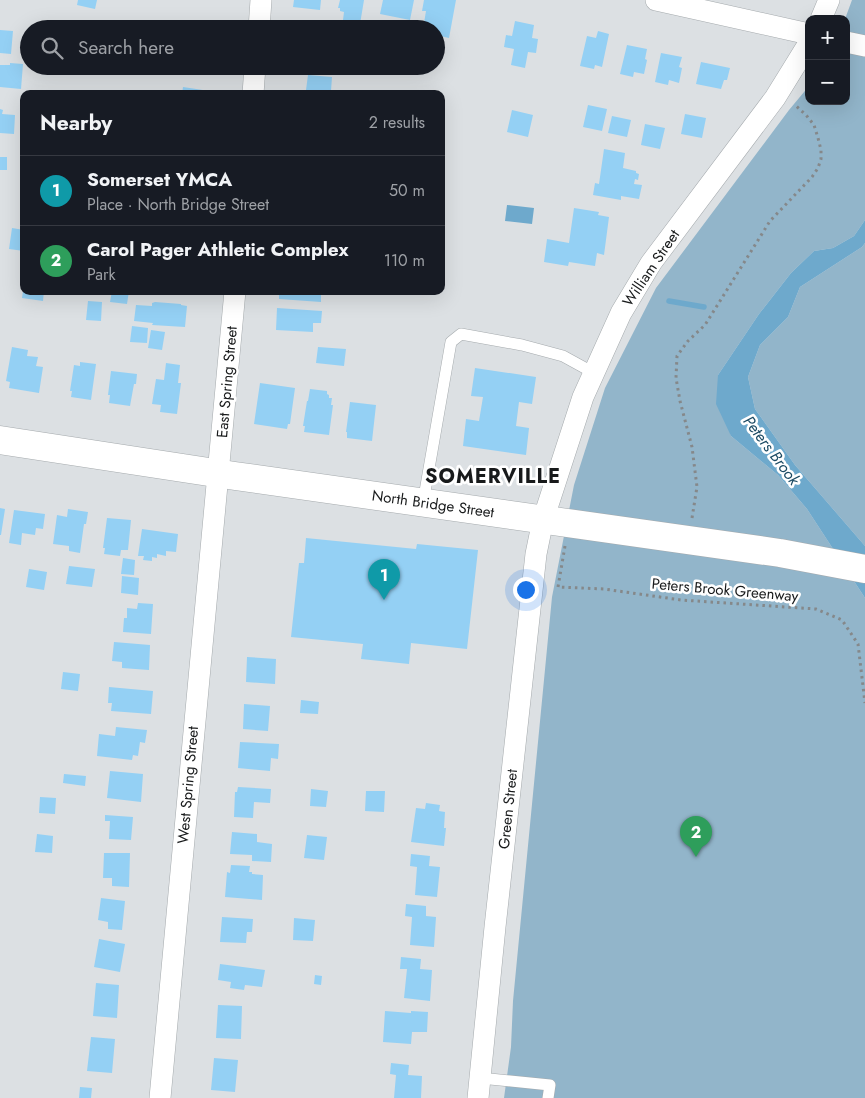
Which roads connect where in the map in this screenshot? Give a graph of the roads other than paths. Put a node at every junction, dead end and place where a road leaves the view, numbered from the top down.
1 (261, 0) edge
2 (656, 0) edge
3 (829, 0) edge
4 (823, 15) edge
5 (260, 20) edge
6 (805, 33) edge
7 (805, 49) edge
8 (254, 75) edge
9 (253, 90) edge
10 (235, 295) edge
11 (594, 373) junction
12 (0, 440) edge
13 (218, 473) junction
14 (423, 503) junction
15 (543, 520) junction
16 (865, 569) edge
17 (479, 1088) edge
18 (160, 1098) edge
19 (548, 1098) edge

1 - 5 street
2 - 6 street
3 - 4 street
7 - 11 street, William Street
8 - 9 street
10 - 13 street, East Spring Street
11 - 14 lane
11 - 15 street, William Street
12 - 13 street, North Bridge Street
13 - 14 street, North Bridge Street
13 - 18 street, West Spring Street
14 - 15 street, North Bridge Street
15 - 16 street, North Bridge Street
15 - 17 street, Green Street
17 - 19 lane

